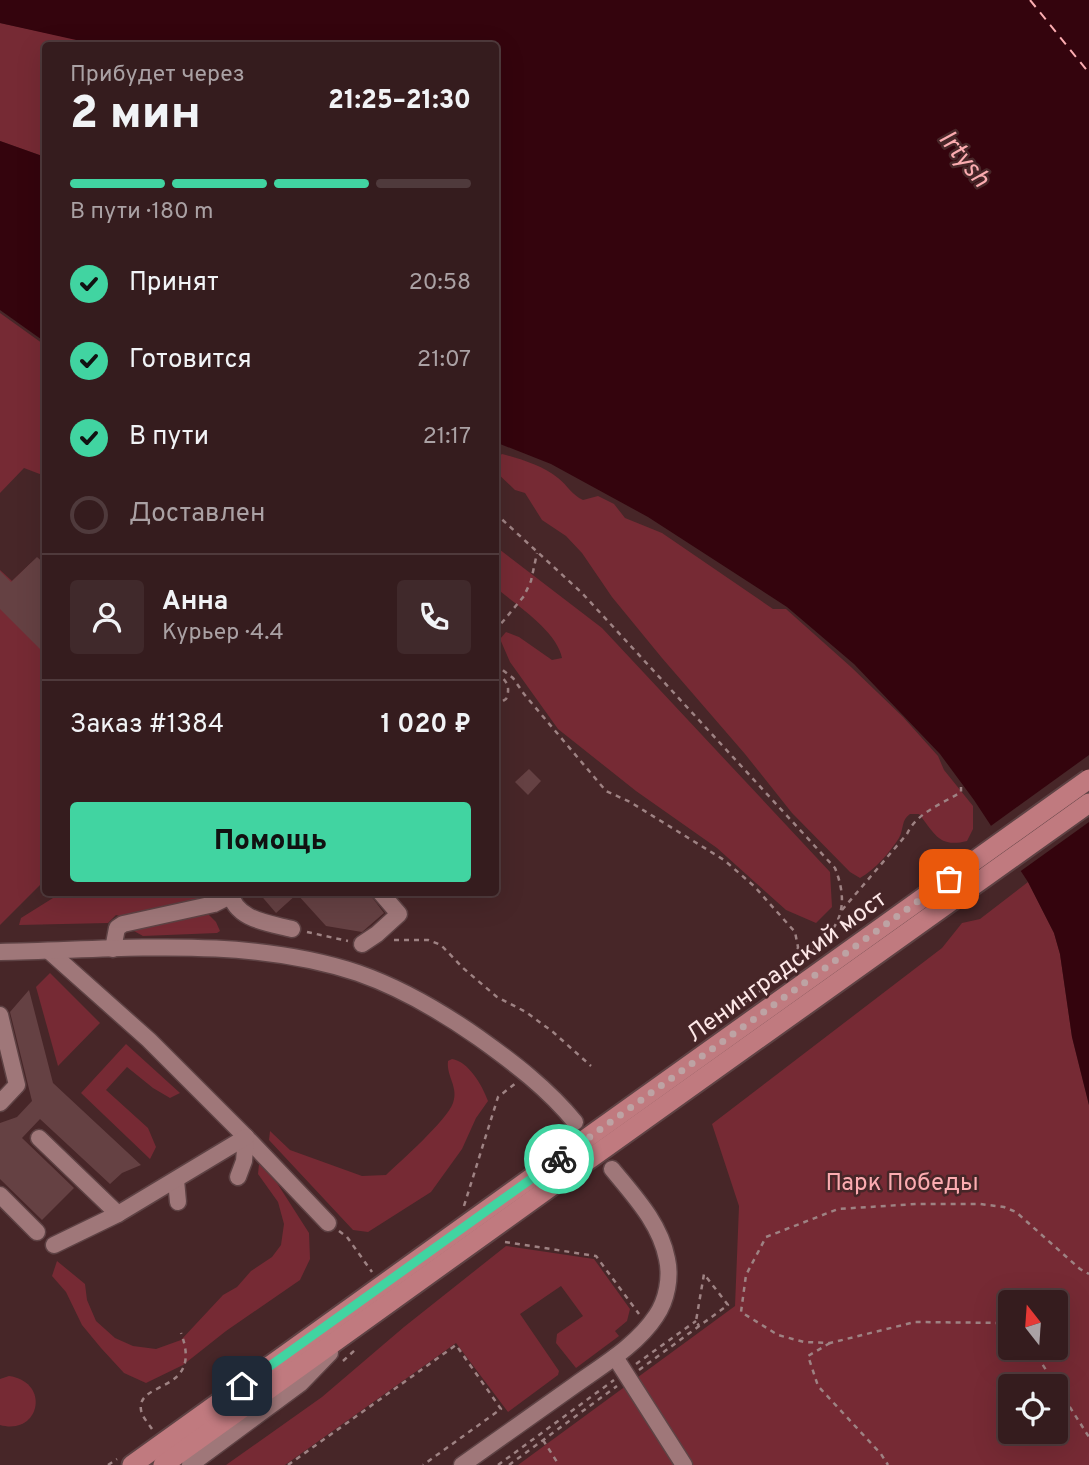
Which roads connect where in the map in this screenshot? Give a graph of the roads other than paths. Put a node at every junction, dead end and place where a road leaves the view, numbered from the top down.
1 (1089, 779) edge
2 (1089, 803) edge
3 (227, 896) edge
4 (231, 896) edge
5 (383, 896) edge
6 (268, 923) junction
7 (292, 929) road end
8 (362, 944) road end
9 (48, 951) junction
10 (0, 952) edge
11 (262, 952) junction
12 (118, 953) junction
13 (0, 1015) edge
14 (0, 1103) edge
15 (575, 1122) dead end
16 (246, 1137) junction
17 (39, 1139) dead end
18 (612, 1169) dead end
19 (551, 1175) junction
20 (238, 1177) dead end
21 (176, 1180) junction
22 (0, 1195) edge
23 (178, 1202) dead end
24 (118, 1214) junction
25 (328, 1223) dead end
26 (37, 1232) dead end
27 (54, 1245) dead end
28 (356, 1337) junction
29 (615, 1357) junction
30 (132, 1465) edge
31 (163, 1465) edge
32 (190, 1465) edge
33 (462, 1465) edge
34 (684, 1465) edge

1 - 19 main road, Ленинградский мост, bridge
2 - 19 main road, Ленинградский мост, bridge
3 - 12 street
4 - 6 street
5 - 8 street
6 - 7 street
6 - 11 street
9 - 10 street
9 - 12 street
9 - 16 street
11 - 12 street
11 - 15 street
13 - 14 street
16 - 20 street
16 - 21 street
16 - 25 street
17 - 24 street
18 - 29 street
19 - 28 main road
19 - 30 main road
21 - 23 street
21 - 24 street
22 - 26 street
24 - 27 street
28 - 31 main road
28 - 32 street
29 - 33 street
29 - 34 street

